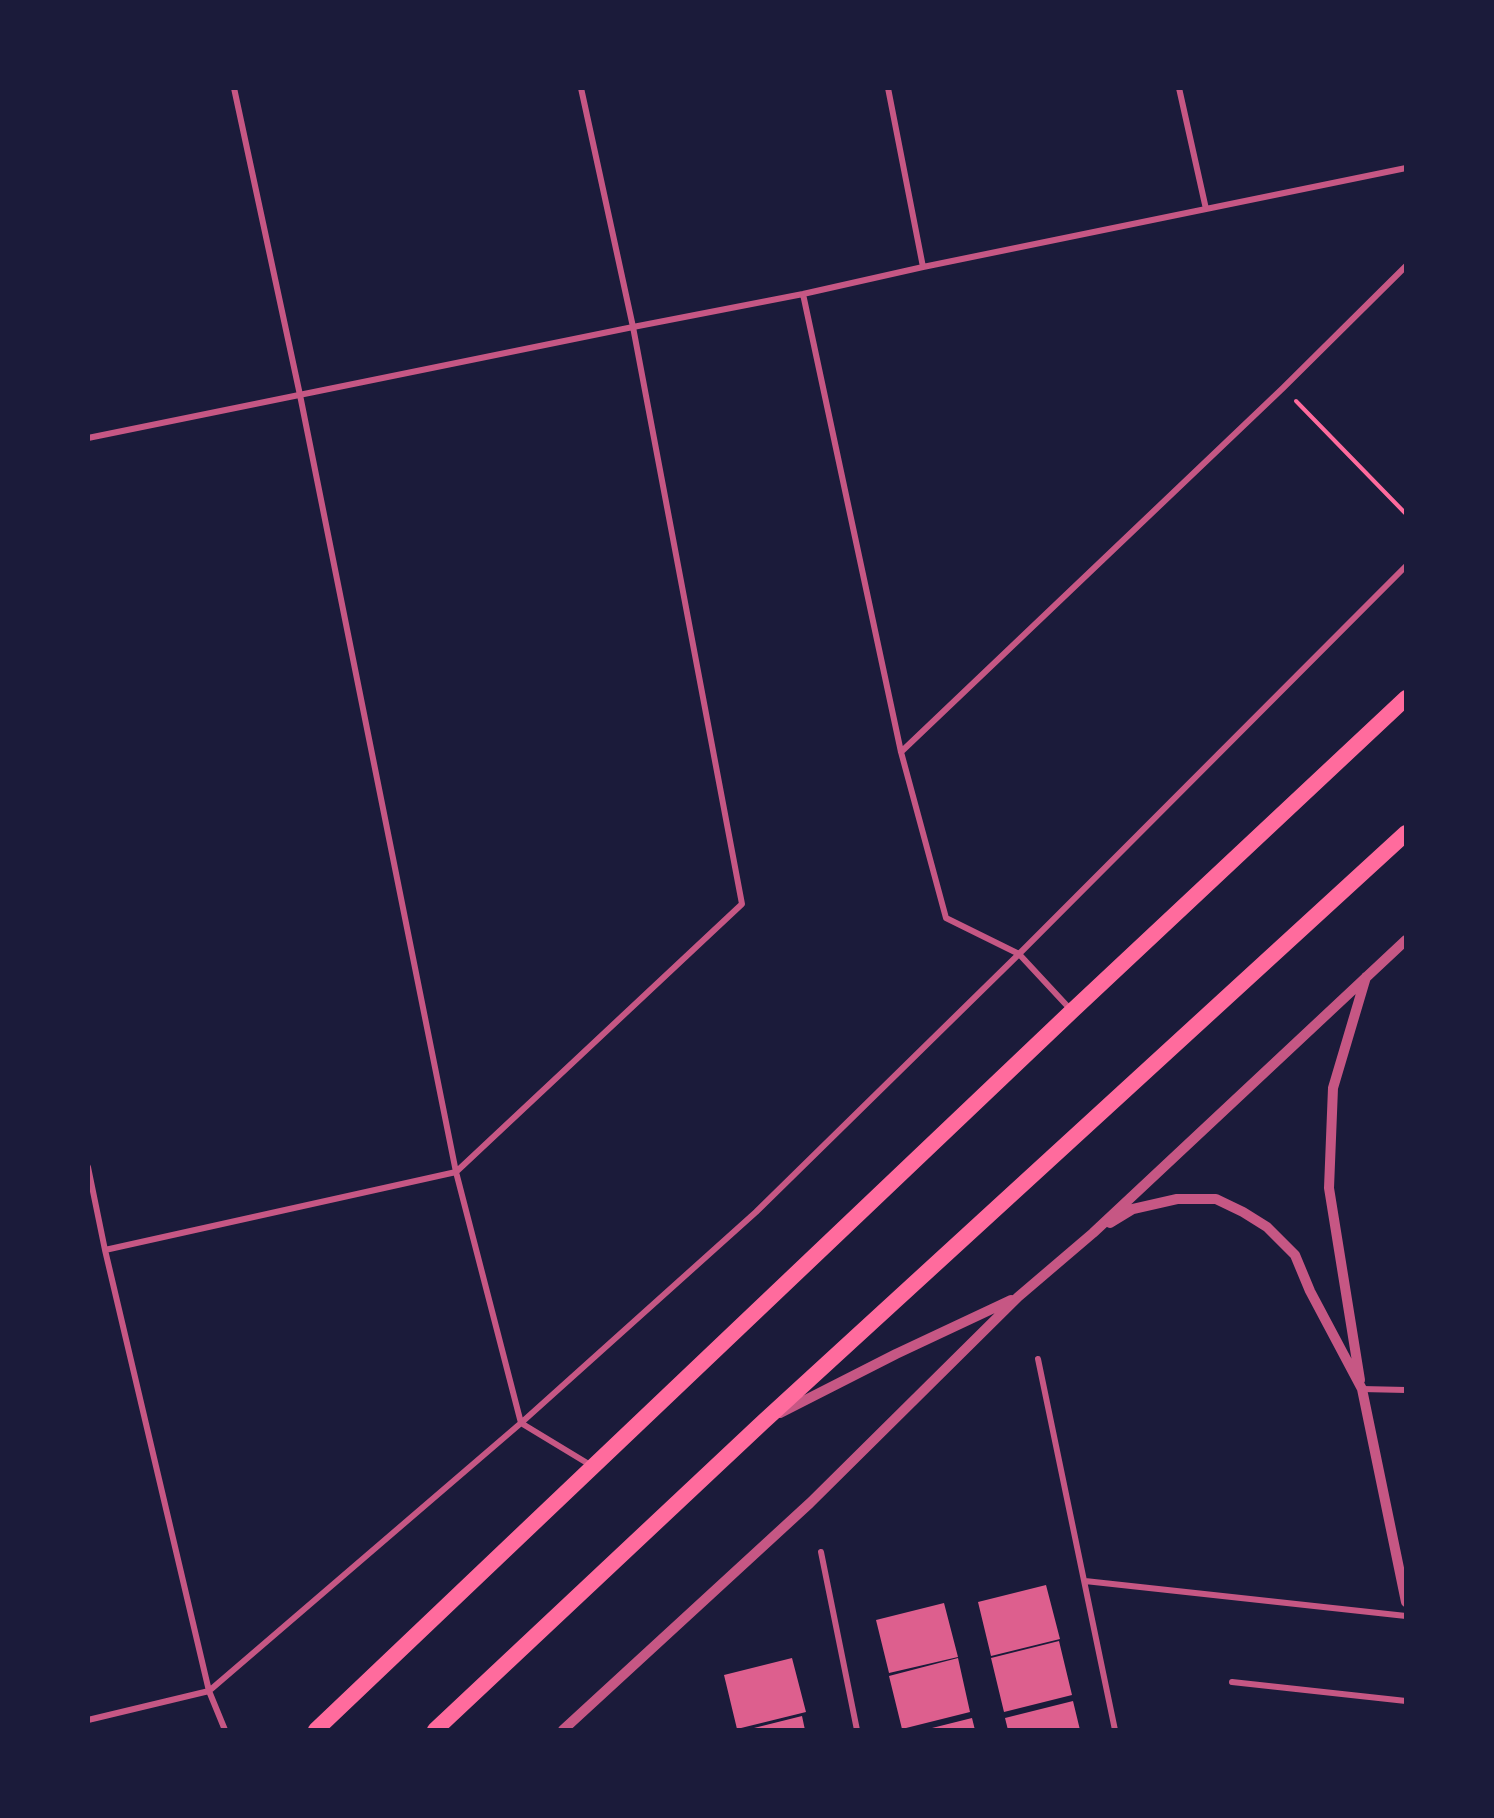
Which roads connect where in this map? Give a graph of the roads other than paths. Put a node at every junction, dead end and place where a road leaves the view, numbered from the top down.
1 (234, 88) edge
2 (581, 88) edge
3 (888, 88) edge
4 (1179, 88) edge
5 (1406, 168) edge
6 (1206, 209) junction
7 (1406, 266) edge
8 (923, 267) junction
9 (803, 294) junction
10 (633, 327) junction
11 (300, 395) junction
12 (88, 438) edge
13 (1406, 566) edge
14 (1406, 698) edge
15 (901, 752) junction
16 (1406, 833) edge
17 (1406, 940) edge
18 (1018, 954) junction
19 (1366, 977) junction
20 (1072, 1011) junction
21 (88, 1167) edge
22 (456, 1172) junction
23 (1093, 1233) junction
24 (105, 1250) junction
25 (1018, 1297) junction
26 (1038, 1359) dead end
27 (1362, 1389) junction
28 (1406, 1390) edge
29 (764, 1422) junction
30 (520, 1423) junction
31 (593, 1467) junction
32 (820, 1552) dead end
33 (1085, 1581) junction
34 (1406, 1602) edge
35 (1406, 1616) edge
36 (1232, 1682) dead end
37 (209, 1691) junction
38 (1406, 1701) edge
39 (88, 1720) edge
40 (563, 1729) edge
41 (225, 1730) edge
42 (316, 1730) edge
43 (435, 1730) edge
44 (857, 1730) edge
45 (1115, 1730) edge

1 - 11 street
2 - 10 street
3 - 8 street
4 - 6 street
5 - 6 street
6 - 8 street
7 - 15 street
8 - 9 street
9 - 10 street
9 - 15 street
10 - 11 street
10 - 22 street
11 - 12 street
11 - 22 street
13 - 18 street
14 - 20 highway
15 - 18 street
16 - 29 highway
17 - 19 street
18 - 20 street
18 - 30 street
19 - 23 street
19 - 27 street
20 - 31 highway
21 - 24 street
22 - 24 street
22 - 30 street
23 - 25 street
23 - 27 street
24 - 37 street
25 - 29 street
25 - 40 street
26 - 33 street
27 - 28 street
27 - 34 street
29 - 43 highway
30 - 31 street
30 - 37 street
31 - 42 highway
32 - 44 street
33 - 35 street
33 - 45 street
36 - 38 street
37 - 39 street
37 - 41 street

